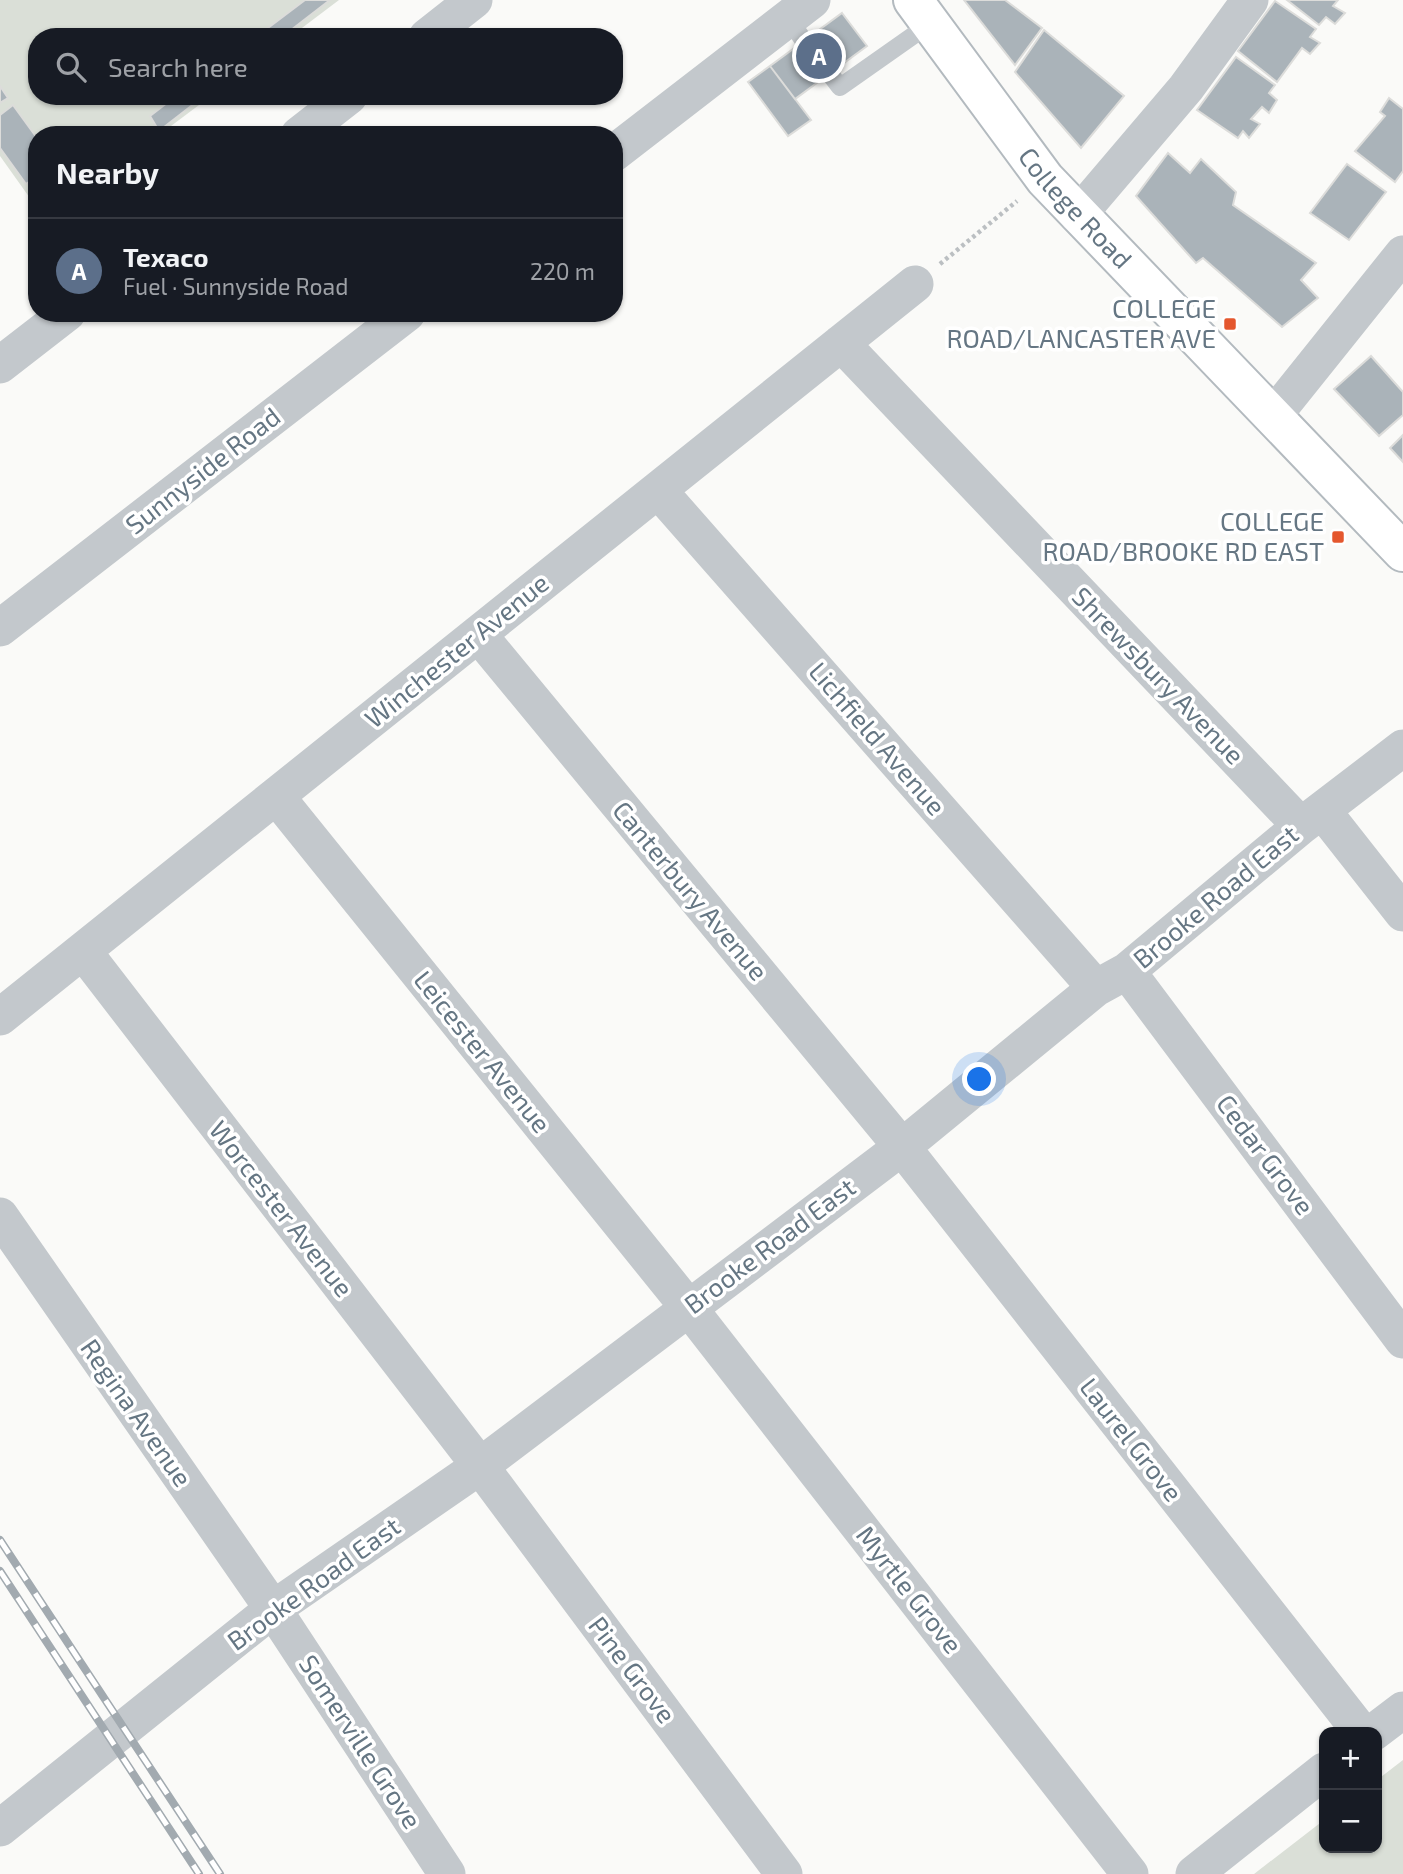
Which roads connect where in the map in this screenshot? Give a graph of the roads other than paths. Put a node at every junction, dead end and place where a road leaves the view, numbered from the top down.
1 (474, 0) edge
2 (1250, 0) edge
3 (922, 8) edge
4 (801, 20) edge
5 (438, 28) edge
6 (830, 74) dead end
7 (337, 105) edge
8 (311, 126) edge
9 (623, 147) edge
10 (1078, 215) junction
11 (1403, 254) edge
12 (915, 284) road end
13 (55, 322) edge
14 (395, 322) edge
15 (841, 343) junction
16 (0, 365) edge
17 (1274, 415) junction
18 (658, 490) junction
19 (1403, 552) edge
20 (0, 628) edge
21 (478, 634) junction
22 (1403, 748) edge
23 (276, 796) junction
24 (1311, 818) junction
25 (1403, 913) edge
26 (83, 951) junction
27 (1111, 979) junction
28 (0, 1017) edge
29 (902, 1147) junction
30 (0, 1216) edge
31 (688, 1307) junction
32 (1403, 1340) edge
33 (480, 1466) junction
34 (273, 1609) junction
35 (1403, 1710) edge
36 (1357, 1727) edge
37 (1381, 1727) edge
38 (1319, 1775) edge
39 (0, 1828) edge
40 (447, 1874) edge
41 (784, 1874) edge
42 (1130, 1874) edge
43 (1194, 1874) edge

1 - 5 street
2 - 10 street
3 - 6 lane
3 - 10 street, College Road
4 - 9 street
7 - 8 street
10 - 17 street, College Road
11 - 17 street
12 - 15 street, Winchester Avenue
13 - 16 street
14 - 20 street, Sunnyside Road
15 - 18 street, Winchester Avenue
15 - 24 street, Shrewsbury Avenue
17 - 19 street, College Road
18 - 21 street, Winchester Avenue
18 - 27 street, Lichfield Avenue
21 - 23 street, Winchester Avenue
21 - 29 street, Canterbury Avenue
22 - 24 street, Brooke Road East
23 - 26 street, Winchester Avenue
23 - 31 street, Leicester Avenue
24 - 25 street, Shrewsbury Avenue
24 - 27 street, Brooke Road East
26 - 28 street, Winchester Avenue
26 - 33 street, Worcester Avenue
27 - 29 street, Brooke Road East
27 - 32 street, Cedar Grove
29 - 31 street, Brooke Road East
29 - 36 street, Laurel Grove
30 - 34 street, Regina Avenue
31 - 33 street, Brooke Road East
31 - 42 street, Myrtle Grove
33 - 34 street, Brooke Road East
33 - 41 street, Pine Grove
34 - 39 street, Brooke Road East
34 - 40 street, Somerville Grove
35 - 37 street
38 - 43 street

